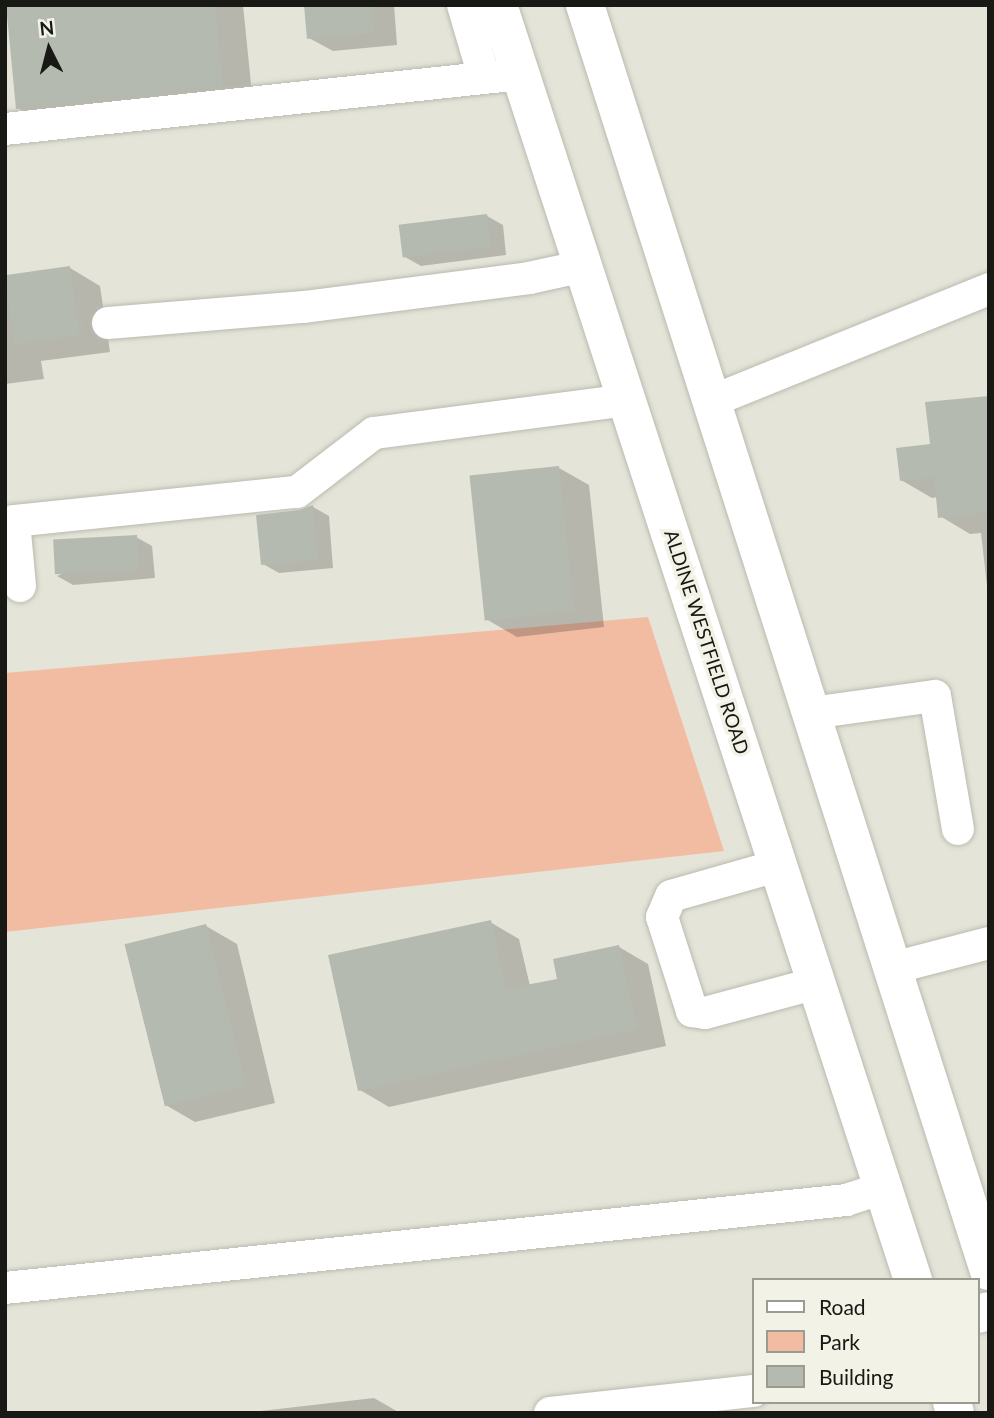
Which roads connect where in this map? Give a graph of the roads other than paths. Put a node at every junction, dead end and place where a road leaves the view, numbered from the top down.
1 (463, 5) edge
2 (498, 5) edge
3 (585, 5) edge
4 (503, 75) junction
5 (5, 130) edge
6 (584, 266) junction
7 (989, 289) edge
8 (108, 323) dead end
9 (628, 400) junction
10 (712, 401) junction
11 (20, 586) dead end
12 (812, 713) junction
13 (958, 829) dead end
14 (780, 865) junction
15 (989, 943) edge
16 (893, 968) junction
17 (817, 983) junction
18 (883, 1188) junction
19 (989, 1271) edge
20 (912, 1278) edge
21 (5, 1288) edge
22 (752, 1391) edge
23 (550, 1413) edge

1 - 4 lane
2 - 4 main road, ALDINE WESTFIELD ROAD
3 - 10 main road
4 - 5 lane
4 - 6 main road, ALDINE WESTFIELD ROAD
6 - 8 lane
6 - 9 main road, ALDINE WESTFIELD ROAD
7 - 10 lane
9 - 11 lane
9 - 14 main road, ALDINE WESTFIELD ROAD
10 - 12 main road
12 - 13 lane
12 - 16 main road
14 - 17 main road, ALDINE WESTFIELD ROAD
14 - 17 lane
15 - 16 lane
16 - 19 main road
17 - 18 main road, ALDINE WESTFIELD ROAD
18 - 20 main road, ALDINE WESTFIELD ROAD
18 - 21 lane
22 - 23 lane

